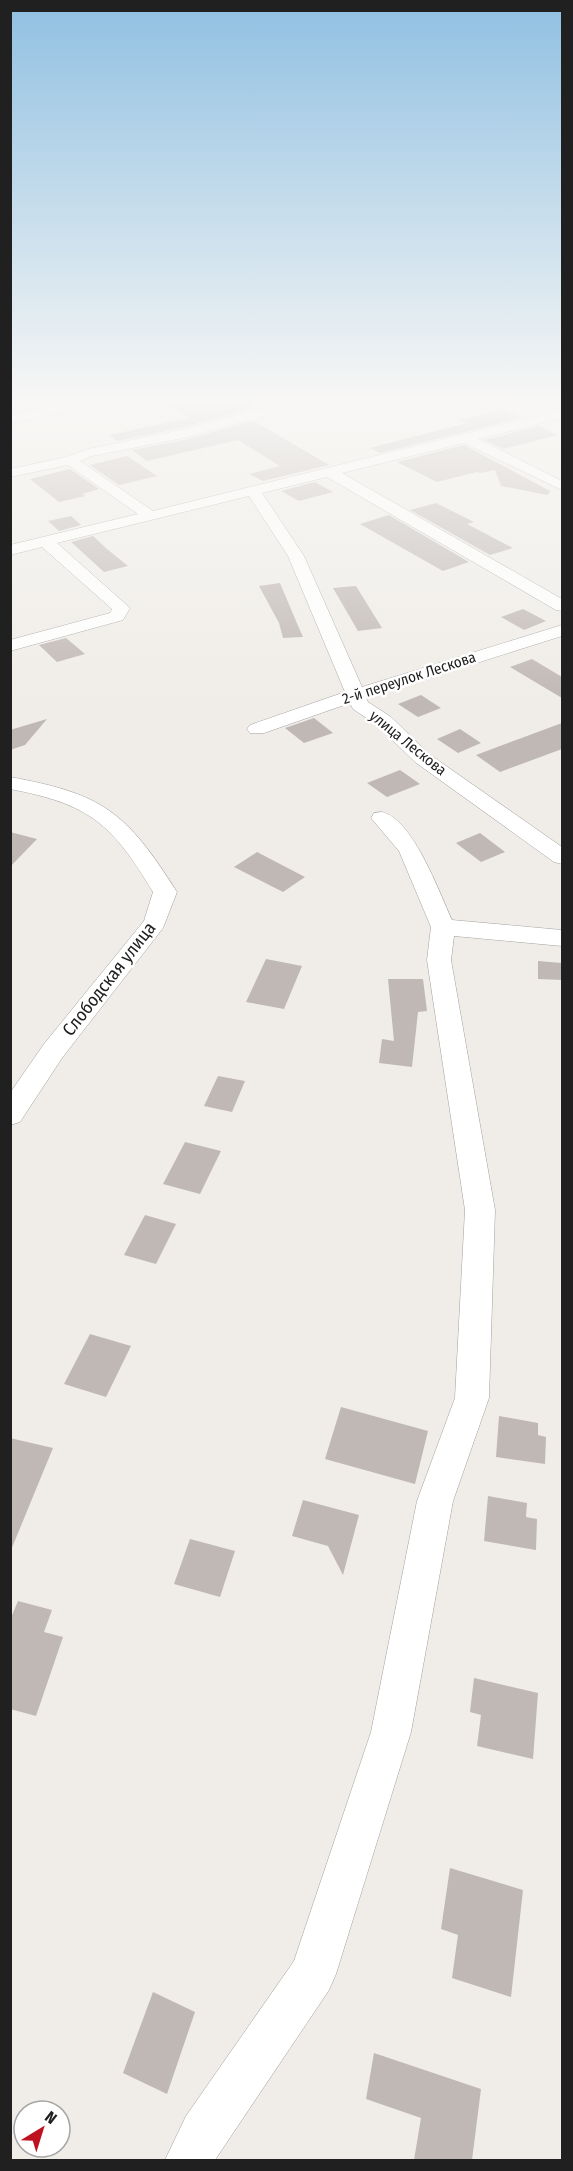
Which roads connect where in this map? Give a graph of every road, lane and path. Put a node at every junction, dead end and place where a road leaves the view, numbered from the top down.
1 (128, 500) edge
2 (218, 500) edge
3 (259, 500) edge
4 (378, 500) edge
5 (150, 516) junction
6 (45, 541) junction
7 (10, 550) edge
8 (562, 606) edge
9 (562, 630) edge
10 (10, 646) edge
11 (355, 695) junction
12 (257, 729) dead end
13 (10, 783) edge
14 (382, 818) dead end
15 (562, 857) edge
16 (443, 927) junction
17 (562, 938) edge
18 (10, 1115) edge
19 (189, 2160) edge

1 - 5 street
2 - 5 street
3 - 11 street, улица Лескова
4 - 8 street
5 - 6 street
6 - 7 street
6 - 10 street
9 - 11 street, 2-й переулок Лескова
11 - 12 street, 2-й переулок Лескова
11 - 15 street, улица Лескова
13 - 18 street, Слободская улица
14 - 16 street
16 - 17 street
16 - 19 street

